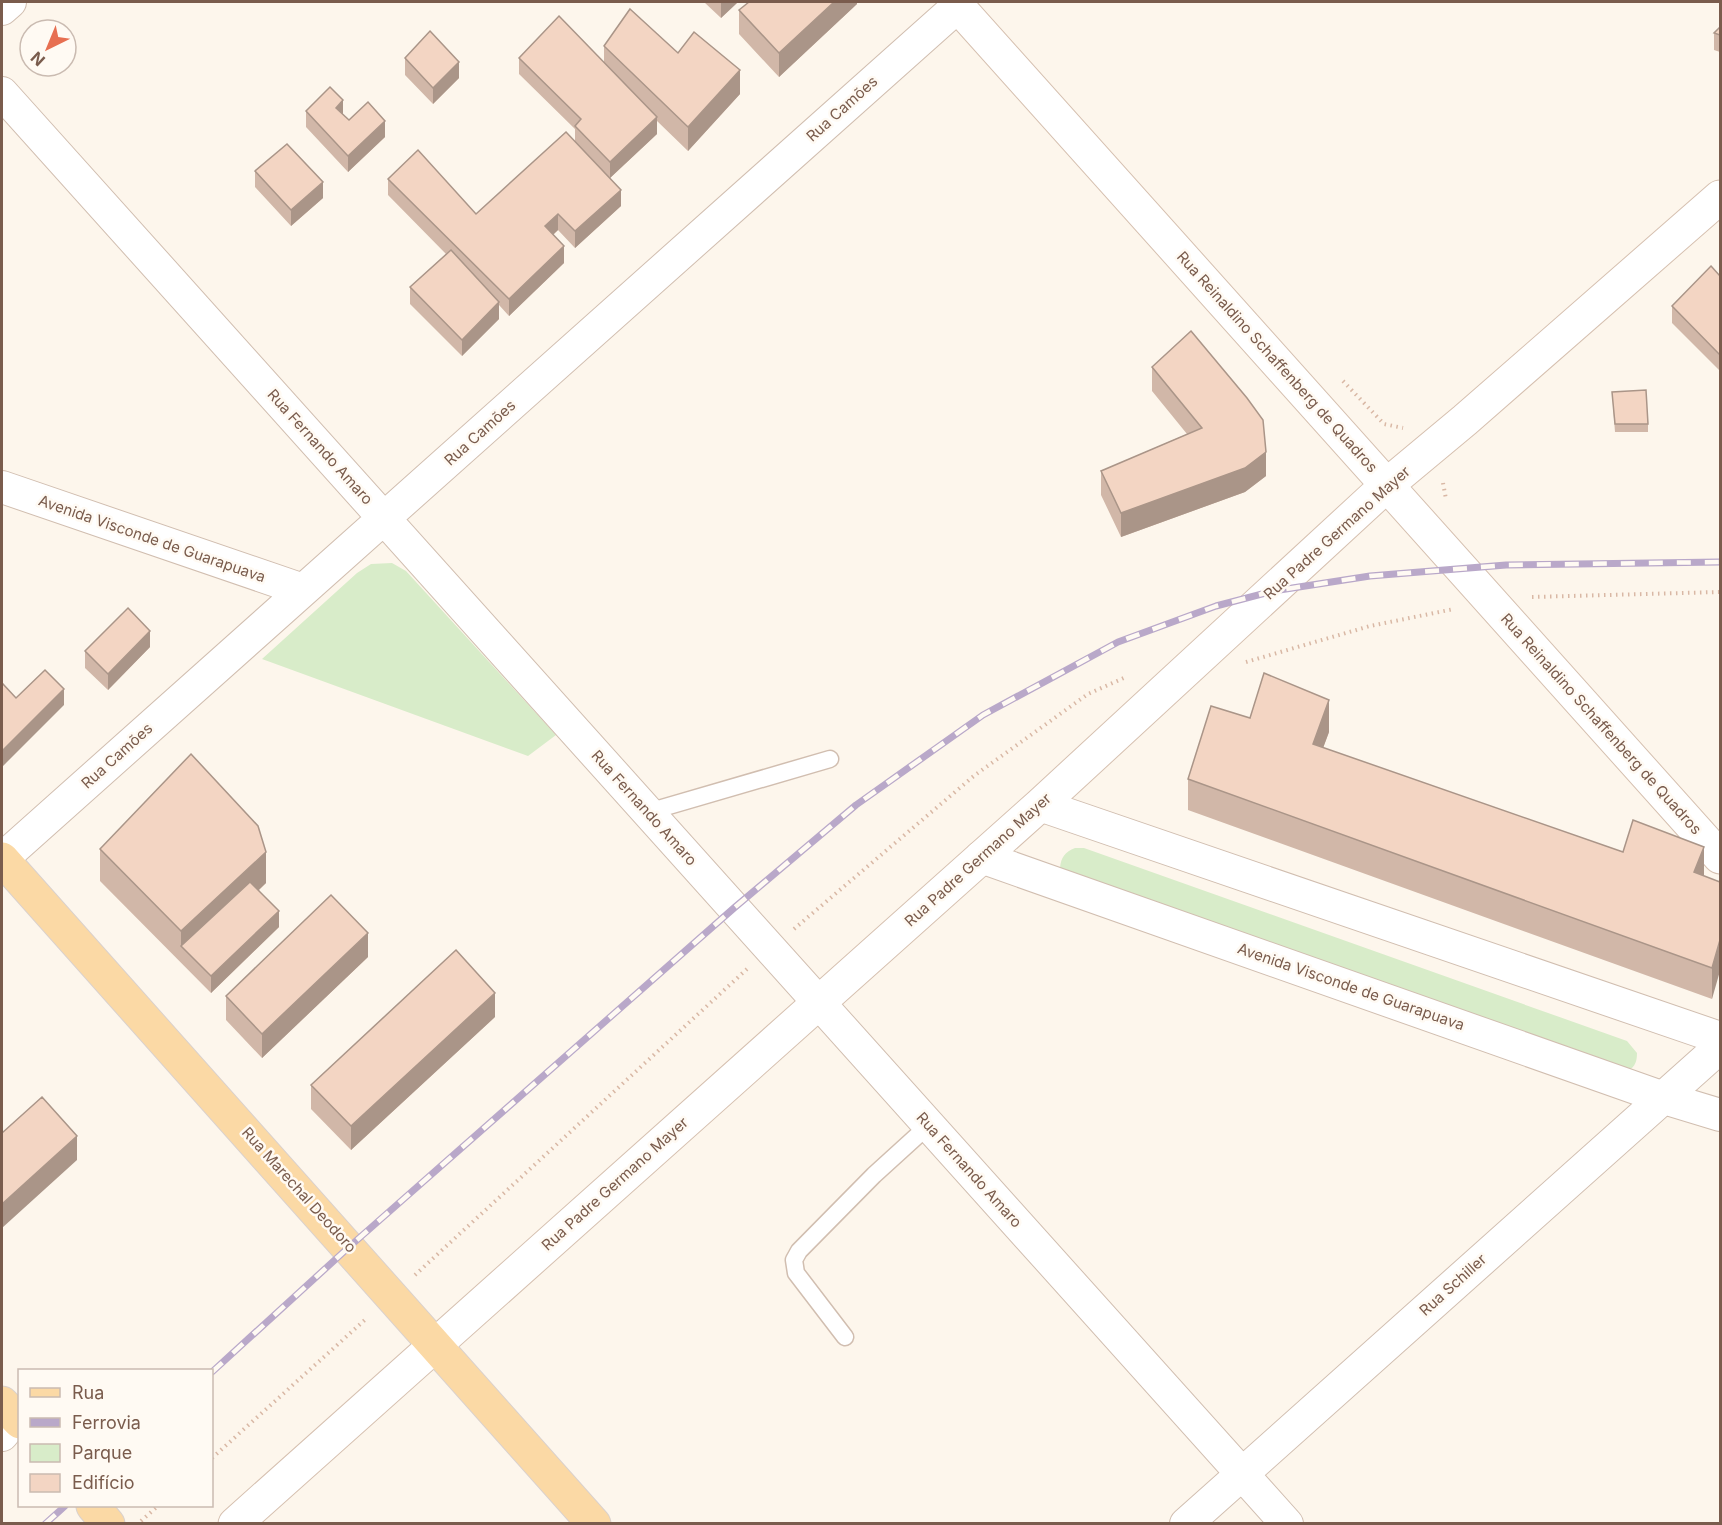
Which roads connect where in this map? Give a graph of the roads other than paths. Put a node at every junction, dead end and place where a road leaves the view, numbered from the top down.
1 (10, 2) edge
2 (956, 4) edge
3 (2, 9) edge
4 (2, 93) edge
5 (1720, 197) edge
6 (1387, 485) junction
7 (2, 487) edge
8 (384, 518) junction
9 (303, 590) junction
10 (830, 759) dead end
11 (1040, 805) junction
12 (648, 812) junction
13 (981, 857) junction
14 (1720, 857) edge
15 (2, 859) edge
16 (819, 1002) junction
17 (1720, 1038) edge
18 (1720, 1047) edge
19 (1664, 1098) junction
20 (1720, 1115) edge
21 (929, 1125) junction
22 (845, 1337) dead end
23 (436, 1344) junction
24 (1242, 1473) junction
25 (94, 1507) edge
26 (108, 1524) edge
27 (235, 1524) edge
28 (594, 1524) edge
29 (1186, 1524) edge
30 (1287, 1524) edge

1 - 3 street
2 - 6 street, Rua Reinaldino Schaffenberg de Quadros
2 - 8 street, Rua Camões
4 - 8 street, Rua Fernando Amaro
5 - 6 street, Rua Padre Germano Mayer
6 - 11 street, Rua Padre Germano Mayer
6 - 14 street, Rua Reinaldino Schaffenberg de Quadros
7 - 9 street, Avenida Visconde de Guarapuava
8 - 9 street, Rua Camões
8 - 12 street, Rua Fernando Amaro
9 - 15 street, Rua Camões
10 - 12 lane
11 - 13 street, Rua Padre Germano Mayer
11 - 17 street
12 - 16 street, Rua Fernando Amaro
13 - 16 street, Rua Padre Germano Mayer
13 - 19 street, Avenida Visconde de Guarapuava
15 - 23 main road, Rua Marechal Deodoro
16 - 21 street, Rua Fernando Amaro
16 - 23 street, Rua Padre Germano Mayer
18 - 19 street, Rua Schiller
19 - 20 street, Avenida Visconde de Guarapuava
19 - 24 street, Rua Schiller
21 - 22 lane
21 - 24 street, Rua Fernando Amaro
23 - 27 street, Rua Padre Germano Mayer
23 - 28 main road, Rua Marechal Deodoro
24 - 29 street, Rua Schiller
24 - 30 street, Rua Fernando Amaro
25 - 26 main road

